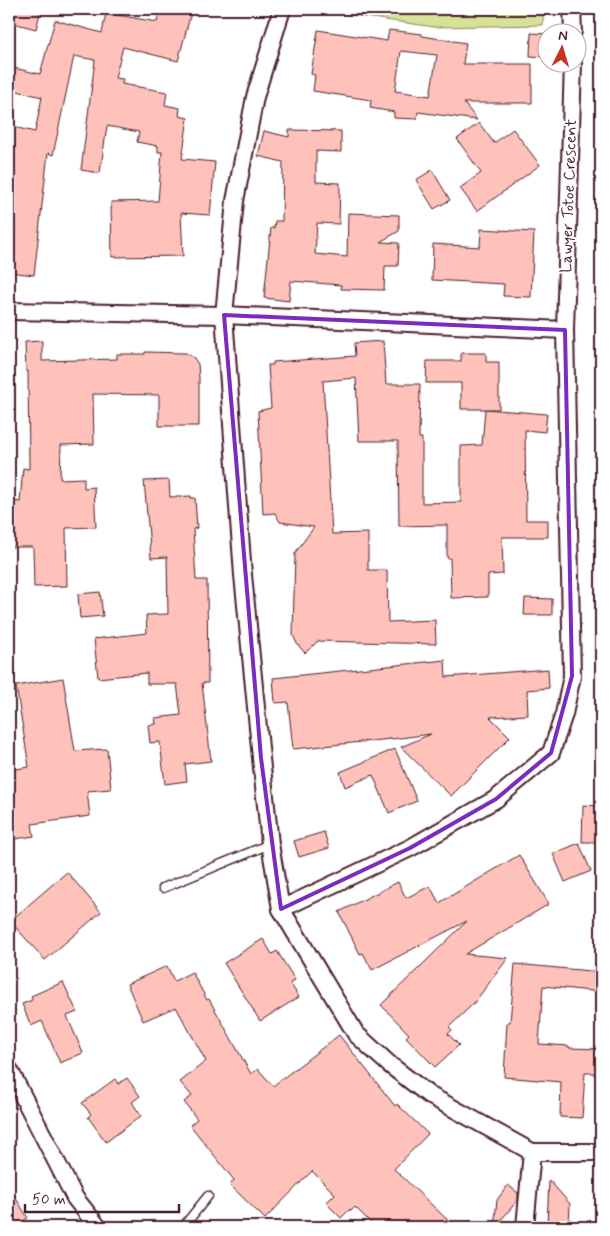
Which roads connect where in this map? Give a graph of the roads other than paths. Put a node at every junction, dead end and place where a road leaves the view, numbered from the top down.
1 (282, 9) edge
2 (572, 9) edge
3 (573, 22) edge
4 (573, 72) edge
5 (9, 311) edge
6 (224, 316) junction
7 (565, 330) junction
8 (270, 844) junction
9 (163, 888) dead end
10 (281, 909) junction
11 (9, 1069) edge
12 (532, 1152) junction
13 (601, 1152) edge
14 (208, 1196) dead end
15 (98, 1227) edge
16 (183, 1227) edge
17 (525, 1227) edge

1 - 6 street
2 - 3 street
4 - 7 street, Lawyer Totoe Crescent
5 - 6 street
6 - 7 street
6 - 8 street
7 - 10 street, Lawyer Totoe Crescent
8 - 9 lane
8 - 10 street
10 - 12 street
11 - 15 street
12 - 13 street
12 - 17 street
14 - 16 lane

